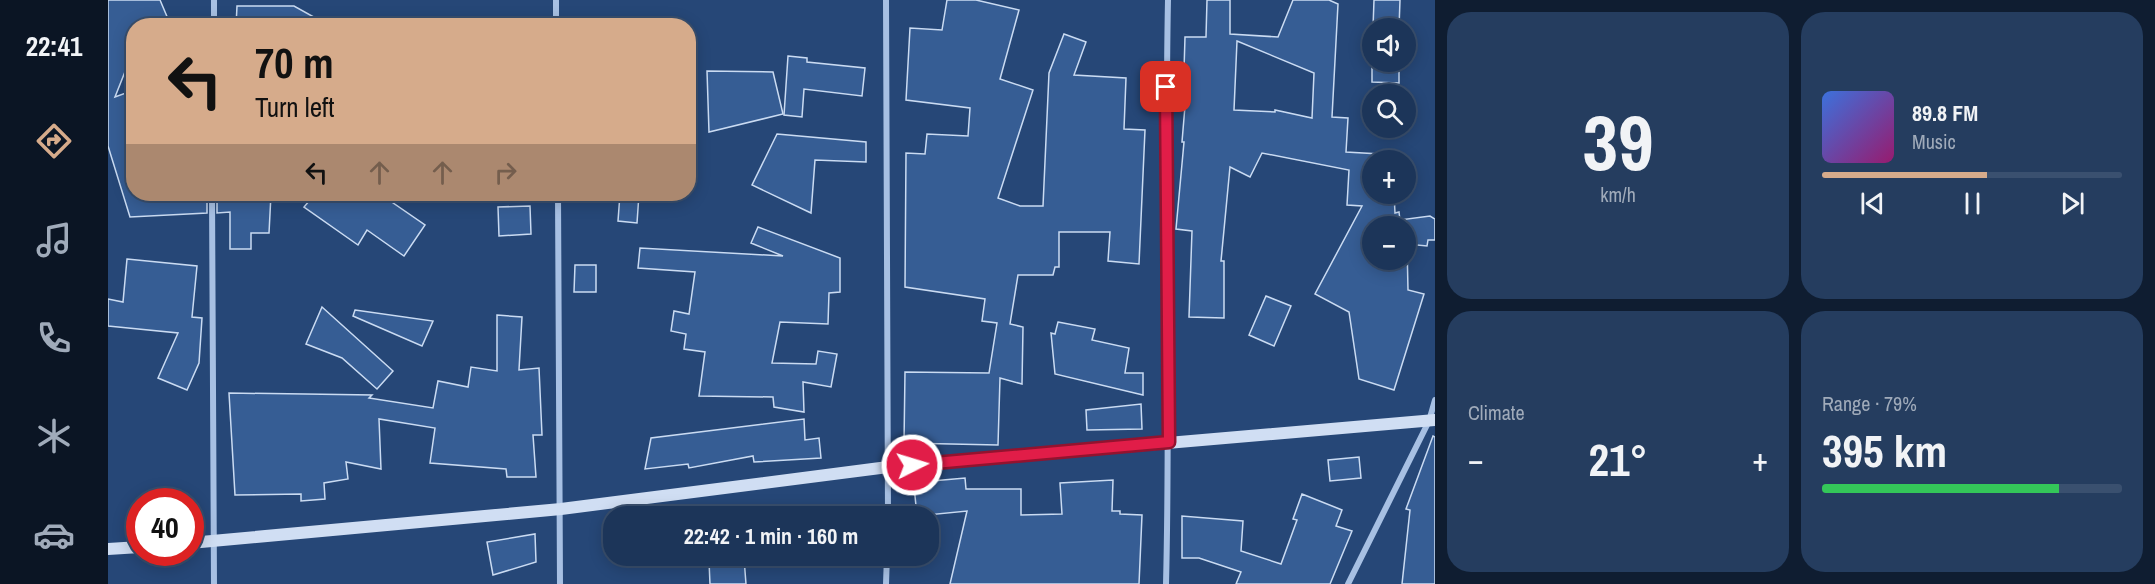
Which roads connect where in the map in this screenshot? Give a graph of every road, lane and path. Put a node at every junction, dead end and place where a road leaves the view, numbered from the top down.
1 (214, 0) edge
2 (556, 0) edge
3 (886, 0) edge
4 (1168, 0) edge
5 (214, 18) edge
6 (556, 18) edge
7 (212, 201) edge
8 (558, 201) edge
9 (1435, 400) edge
10 (1432, 421) edge
11 (1169, 442) junction
12 (888, 468) junction
13 (888, 506) edge
14 (561, 509) junction
15 (215, 541) junction
16 (204, 542) edge
17 (126, 548) edge
18 (108, 549) edge
19 (887, 566) edge
20 (214, 584) edge
21 (560, 584) edge
22 (886, 584) edge
23 (1167, 584) edge
24 (1348, 584) edge

1 - 5 street
2 - 6 street
3 - 12 street
4 - 11 street
7 - 15 street
8 - 14 street
9 - 10 street
10 - 11 street
10 - 24 street
11 - 12 street
11 - 23 street
12 - 13 street
12 - 14 street
14 - 15 street
14 - 21 street
15 - 16 street
15 - 20 street
17 - 18 street
19 - 22 street

